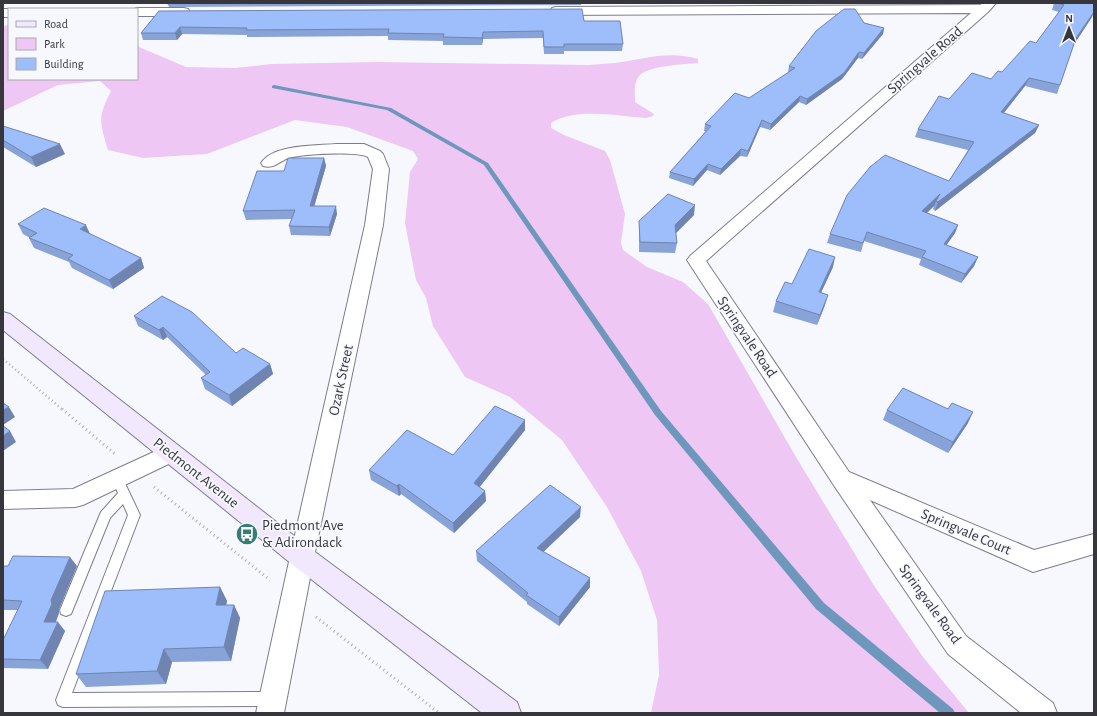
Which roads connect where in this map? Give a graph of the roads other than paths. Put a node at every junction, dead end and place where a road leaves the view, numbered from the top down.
1 (987, 6) edge
2 (544, 11) edge
3 (138, 12) edge
4 (193, 12) edge
5 (269, 163) dead end
6 (3, 319) edge
7 (171, 453) junction
8 (841, 478) junction
9 (126, 481) junction
10 (3, 500) edge
11 (1094, 544) edge
12 (302, 557) junction
13 (66, 610) dead end
14 (272, 706) edge
15 (506, 713) edge
16 (1043, 713) edge

1 - 2 street
1 - 8 street, Springvale Road
3 - 4 street
5 - 12 street, Ozark Street
6 - 7 main road, Piedmont Avenue
7 - 9 street
7 - 12 main road, Piedmont Avenue
8 - 11 street, Springvale Court
8 - 16 street, Springvale Road
9 - 10 street
9 - 13 lane
9 - 14 lane
12 - 14 street, Ozark Street
12 - 15 main road, Piedmont Avenue

